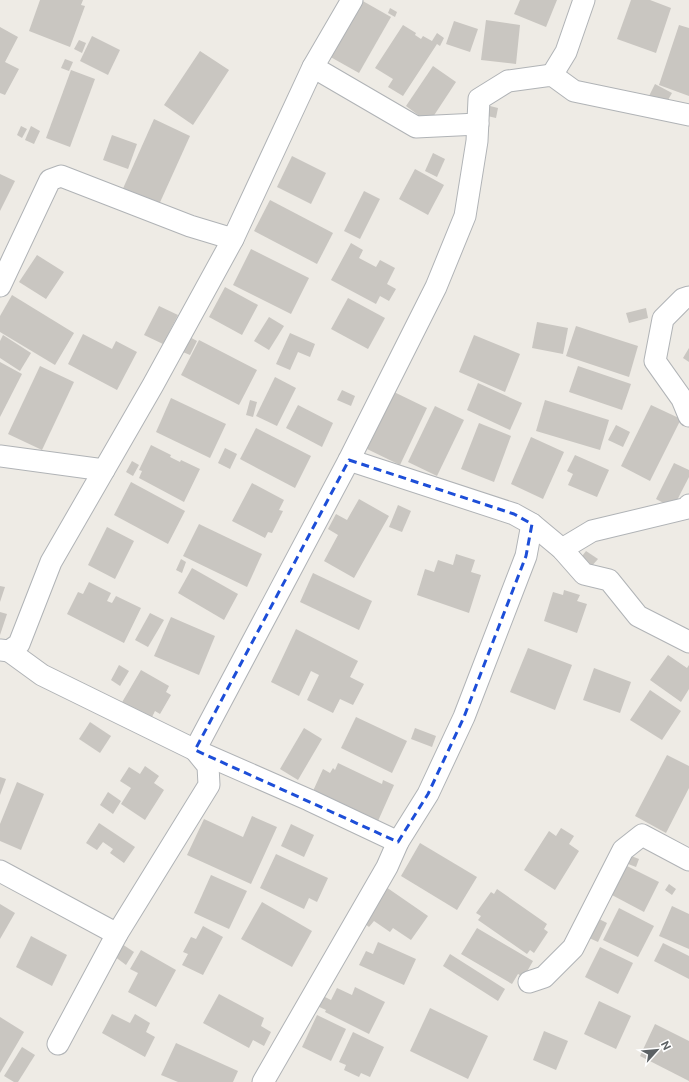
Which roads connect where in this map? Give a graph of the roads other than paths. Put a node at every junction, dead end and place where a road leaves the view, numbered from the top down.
1 (352, 0) edge
2 (584, 0) edge
3 (313, 67) junction
4 (552, 75) junction
5 (689, 115) edge
6 (478, 124) junction
7 (233, 239) junction
8 (0, 286) edge
9 (689, 297) edge
10 (689, 416) edge
11 (0, 456) edge
12 (350, 460) junction
13 (104, 470) junction
14 (689, 505) edge
15 (532, 524) junction
16 (562, 549) junction
17 (689, 642) edge
18 (4, 650) edge
19 (195, 750) junction
20 (398, 842) junction
21 (689, 860) edge
22 (0, 871) edge
23 (117, 934) junction
24 (529, 982) dead end
25 (58, 1044) dead end
26 (263, 1082) edge

1 - 3 street
2 - 4 street
3 - 6 street
3 - 7 street
4 - 5 street
4 - 6 street
6 - 12 street
7 - 8 street
7 - 13 street
9 - 10 street
11 - 13 street
12 - 15 street
12 - 19 street
13 - 18 street
14 - 16 street
15 - 16 street
15 - 20 street
16 - 17 street
18 - 19 street
19 - 20 street
19 - 23 street
20 - 26 street
21 - 24 street
22 - 23 street
23 - 25 street

